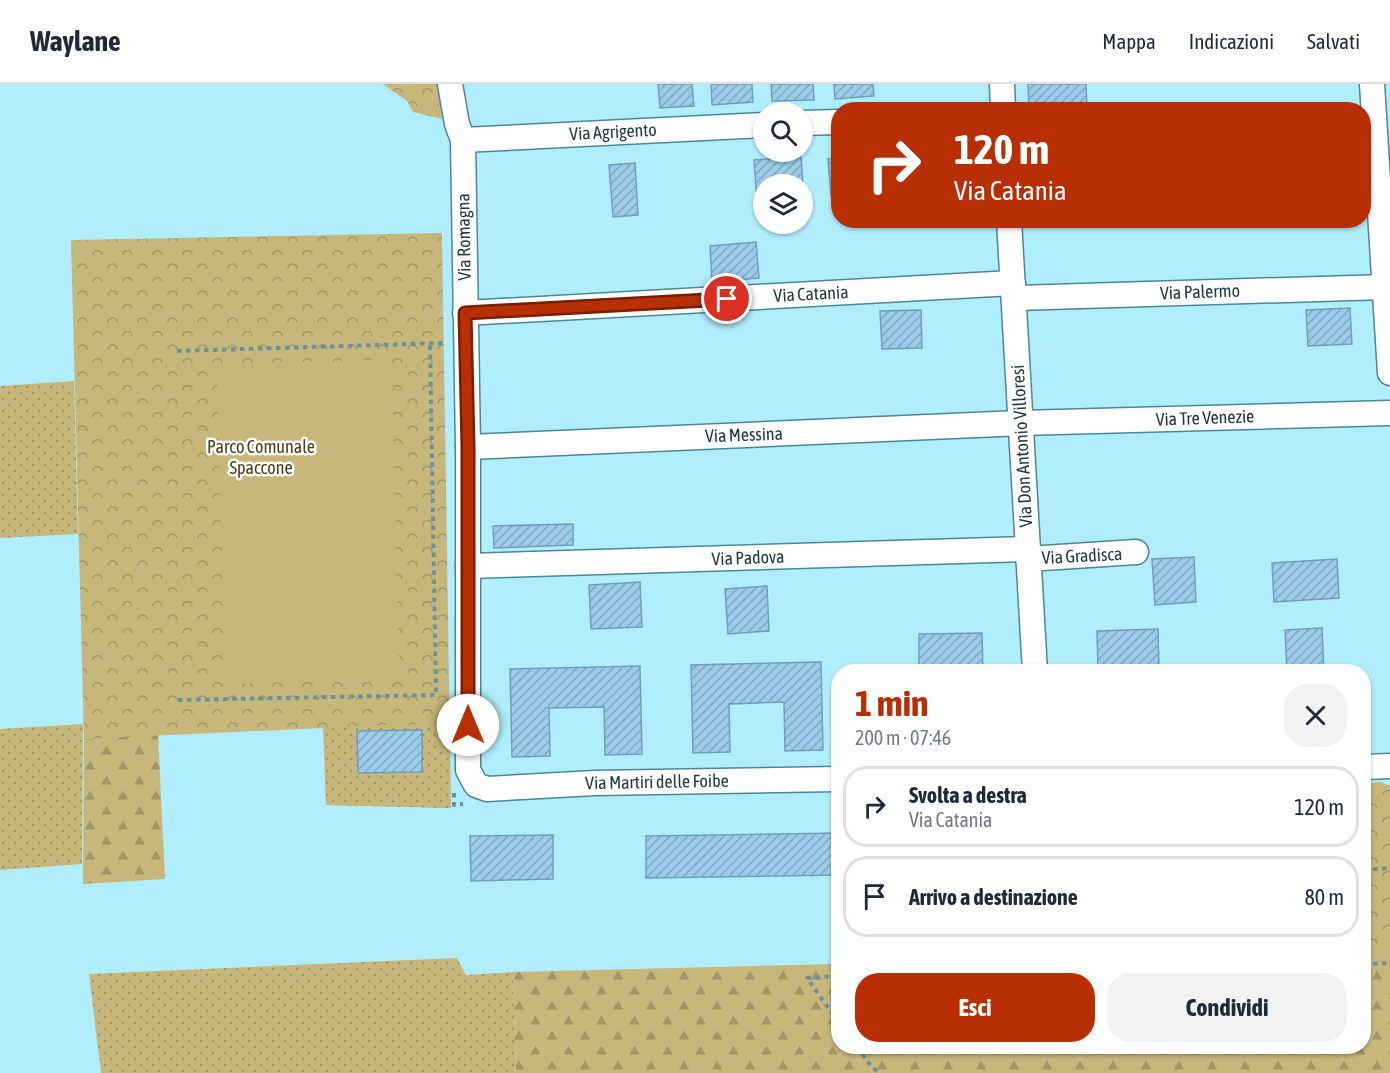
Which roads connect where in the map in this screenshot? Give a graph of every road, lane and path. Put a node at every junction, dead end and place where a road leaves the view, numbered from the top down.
1 (450, 84) edge
2 (1002, 84) edge
3 (1372, 84) edge
4 (1003, 102) edge
5 (831, 122) edge
6 (813, 123) edge
7 (753, 126) edge
8 (463, 140) junction
9 (1010, 228) edge
10 (1385, 287) junction
11 (1014, 290) junction
12 (465, 313) junction
13 (177, 351) dead end
14 (1390, 373) edge
15 (1390, 413) edge
16 (1021, 423) junction
17 (468, 447) junction
18 (1136, 552) dead end
19 (1028, 554) junction
20 (468, 566) junction
21 (1035, 664) edge
22 (178, 700) dead end
23 (1390, 766) edge
24 (1371, 767) edge
25 (831, 779) edge
26 (476, 785) joint
27 (1390, 868) edge
28 (1371, 869) edge
29 (1390, 963) edge
30 (1371, 964) edge
31 (831, 976) edge
32 (831, 1012) edge
33 (862, 1054) edge
34 (879, 1073) edge

1 - 8 street, Via Romagna
2 - 4 street
3 - 10 street
5 - 6 street
7 - 8 street, Via Agrigento
8 - 12 street, Via Romagna
9 - 11 street, Via Don Antonio Villoresi
10 - 11 street, Via Palermo
10 - 14 street
11 - 12 street, Via Catania
11 - 16 street, Via Don Antonio Villoresi
12 - 17 street, Via Romagna
13 - 22 path
15 - 16 street, Via Tre Venezie
16 - 17 street, Via Messina
16 - 19 street, Via Don Antonio Villoresi
17 - 20 street, Via Romagna
18 - 19 street, Via Gradisca
19 - 20 street, Via Padova
19 - 21 street, Via Don Antonio Villoresi
20 - 26 street, Via Romagna
23 - 24 street
25 - 26 street, Via Martiri delle Foibe
27 - 28 path
29 - 30 path
31 - 32 path
33 - 34 path

